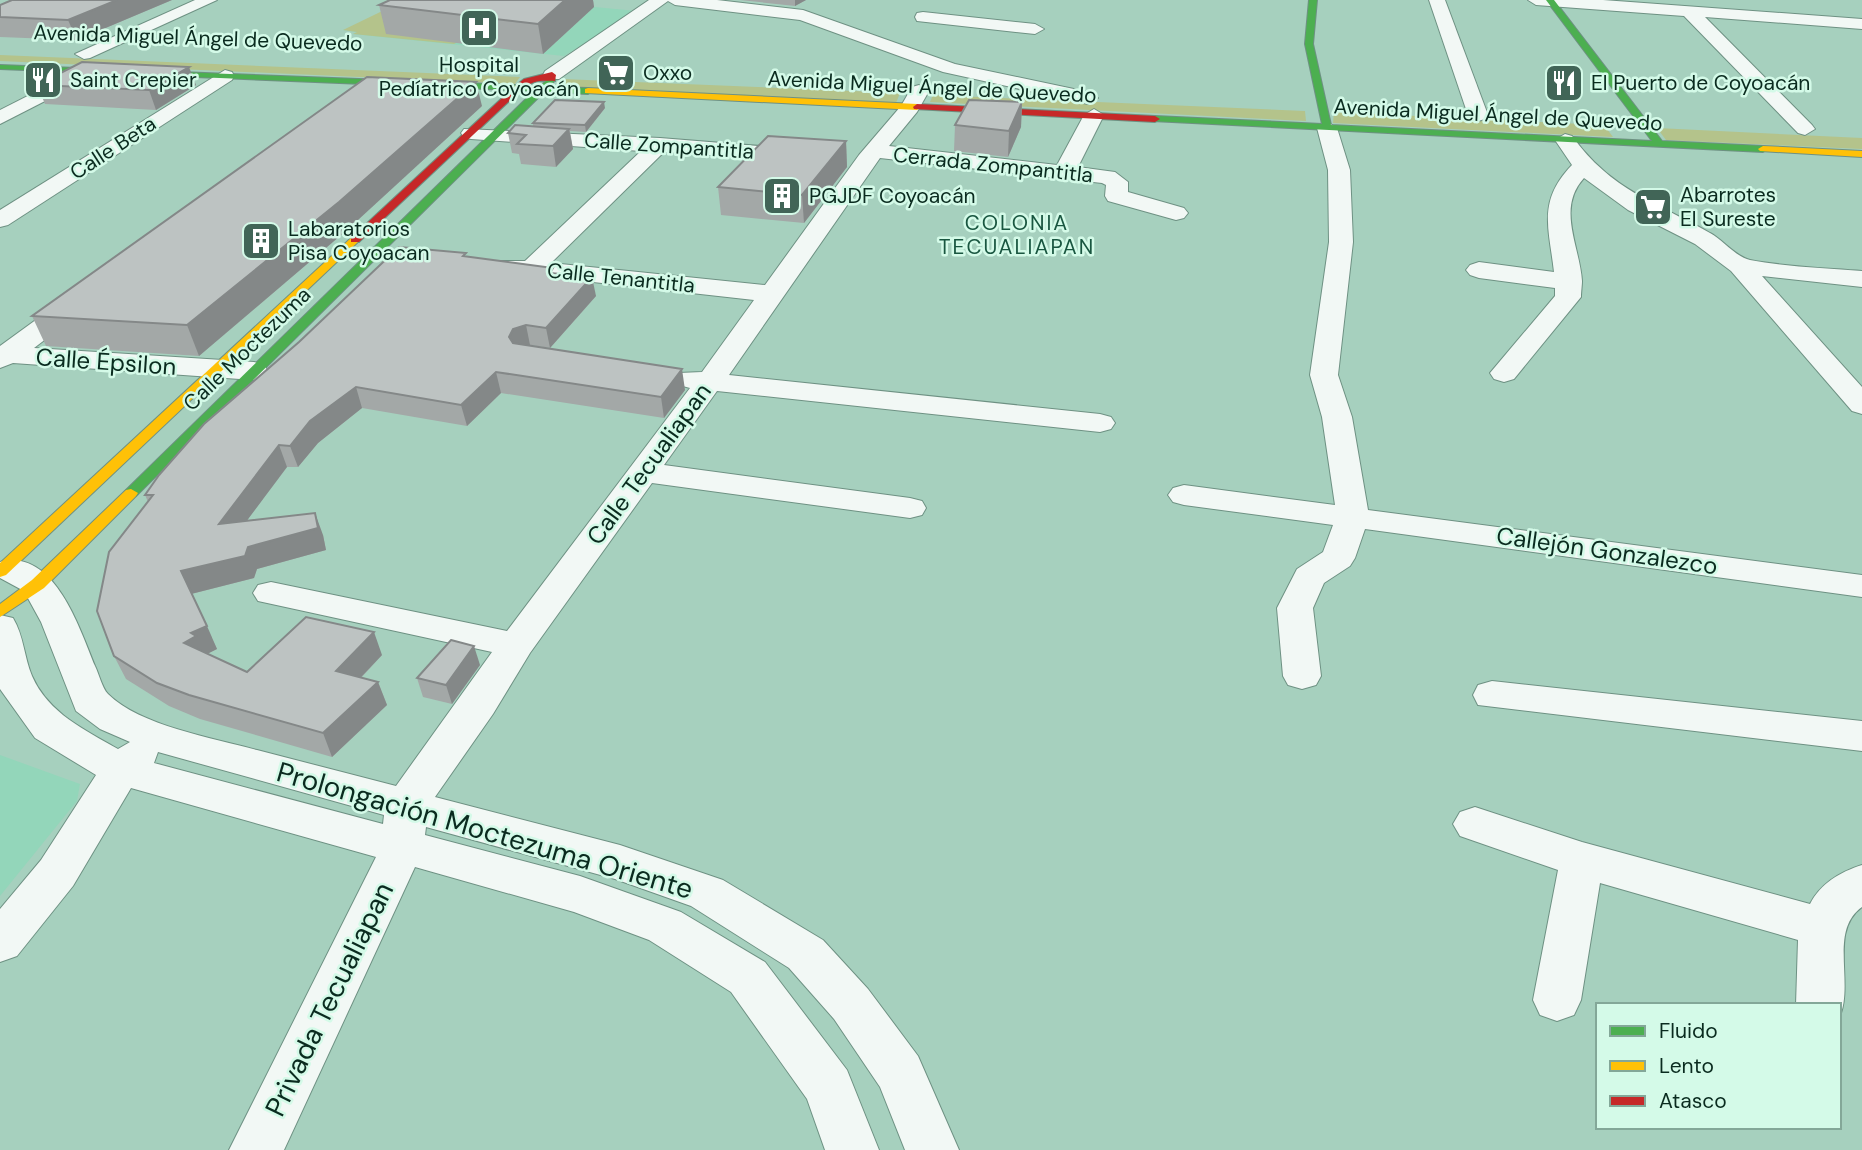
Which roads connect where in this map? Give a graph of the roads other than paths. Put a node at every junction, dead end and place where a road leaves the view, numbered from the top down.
1 (209, 0) edge
2 (660, 0) edge
3 (675, 0) edge
4 (941, 0) edge
5 (1313, 0) edge
6 (1437, 0) edge
7 (1545, 0) edge
8 (1810, 0) edge
9 (743, 3) edge
10 (1689, 11) junction
11 (923, 17) junction
12 (1826, 20) junction
13 (1862, 24) edge
14 (1035, 29) dead end
15 (888, 48) junction
16 (0, 51) edge
17 (87, 62) junction
18 (0, 67) edge
19 (225, 76) junction
20 (367, 82) junction
21 (549, 82) junction
22 (518, 88) junction
23 (914, 99) junction
24 (1095, 104) junction
25 (334, 108) edge
26 (1325, 113) junction
27 (1478, 115) dead end
28 (0, 118) edge
29 (1619, 121) dead end
30 (1643, 122) junction
31 (1668, 123) dead end
32 (1781, 128) dead end
33 (1810, 130) joint
34 (471, 133) junction
35 (498, 135) junction
36 (1565, 140) junction
37 (660, 144) junction
38 (1659, 144) junction
39 (1862, 154) edge
40 (852, 157) junction
41 (1583, 166) junction
42 (1063, 173) junction
43 (1176, 213) dead end
44 (0, 220) edge
45 (344, 249) junction
46 (376, 253) junction
47 (402, 255) edge
48 (480, 263) edge
49 (1740, 266) junction
50 (533, 268) junction
51 (1479, 270) dead end
52 (1862, 279) edge
53 (1570, 282) junction
54 (90, 292) edge
55 (772, 294) junction
56 (3, 357) edge
57 (216, 369) junction
58 (254, 371) junction
59 (1504, 373) dead end
60 (664, 375) edge
61 (709, 382) junction
62 (1862, 405) edge
63 (1100, 423) dead end
64 (643, 472) junction
65 (1184, 495) dead end
66 (910, 508) dead end
67 (1353, 516) junction
68 (15, 574) edge
69 (1862, 586) edge
70 (271, 593) dead end
71 (0, 612) edge
72 (0, 627) edge
73 (516, 645) junction
74 (1302, 676) dead end
75 (1492, 695) dead end
76 (1862, 736) edge
77 (158, 737) junction
78 (121, 770) junction
79 (1475, 824) dead end
80 (404, 826) junction
81 (1582, 860) junction
82 (1862, 883) edge
83 (1822, 928) junction
84 (0, 942) edge
85 (1557, 1000) dead end
86 (1821, 1003) edge
87 (256, 1150) edge
88 (852, 1150) edge
89 (933, 1150) edge

1 - 17 street
2 - 21 street
3 - 9 street
4 - 11 street
5 - 26 main road
6 - 27 street
7 - 10 street
7 - 30 main road
8 - 12 street
9 - 15 street
10 - 12 street
10 - 33 street
11 - 14 street
11 - 15 street
12 - 13 street
15 - 24 street
16 - 17 main road, Avenida Miguel Ángel de Quevedo
17 - 18 main road, Avenida Miguel Ángel de Quevedo
17 - 19 main road, Avenida Miguel Ángel de Quevedo
17 - 21 main road, Avenida Miguel Ángel de Quevedo
17 - 28 street
19 - 20 main road, Avenida Miguel Ángel de Quevedo
19 - 44 street, Calle Beta
20 - 22 main road, Avenida Miguel Ángel de Quevedo
20 - 25 street
21 - 22 main road, Calle Moctezuma
21 - 23 main road, Avenida Miguel Ángel de Quevedo
21 - 35 main road, Calle Moctezuma
22 - 34 main road, Calle Moctezuma
23 - 24 main road, Avenida Miguel Ángel de Quevedo
23 - 24 main road, Avenida Miguel Ángel de Quevedo
23 - 40 street, Calle Tecualiapan
24 - 26 main road, Avenida Miguel Ángel de Quevedo
24 - 42 street
26 - 36 main road, Avenida Miguel Ángel de Quevedo
26 - 67 street
29 - 30 main road, Avenida Miguel Ángel de Quevedo
30 - 31 main road, Avenida Miguel Ángel de Quevedo
30 - 38 main road
32 - 33 main road
34 - 35 street, Calle Zompantitla
34 - 45 main road, Calle Moctezuma
35 - 37 street, Calle Zompantitla
35 - 46 main road, Calle Moctezuma
36 - 38 main road, Avenida Miguel Ángel de Quevedo
36 - 41 street
37 - 40 street, Calle Zompantitla
37 - 50 street
38 - 39 main road, Avenida Miguel Ángel de Quevedo
40 - 42 street, Cerrada Zompantitla
40 - 55 street, Calle Tecualiapan
41 - 49 street
41 - 53 street
42 - 43 street, Cerrada Zompantitla
45 - 46 street
45 - 57 main road, Calle Moctezuma
46 - 47 street
46 - 58 main road, Calle Moctezuma
48 - 50 street, Calle Tenantitla
49 - 52 street
49 - 62 street
50 - 55 street, Calle Tenantitla
51 - 53 street
53 - 59 street
54 - 56 street
55 - 61 street, Calle Tecualiapan
56 - 57 street, Calle Épsilon
57 - 58 street, Calle Épsilon
57 - 68 main road, Calle Moctezuma
58 - 68 main road, Calle Moctezuma
60 - 61 street
61 - 63 street
61 - 64 street, Calle Tecualiapan
64 - 66 street
64 - 73 street, Calle Tecualiapan
65 - 67 street, Callejón Gonzalezco
67 - 69 street, Callejón Gonzalezco
67 - 74 street
68 - 71 main road, Calle Moctezuma
68 - 77 street, Prolongación Moctezuma Oriente
70 - 73 street
72 - 78 street, Prolongación Moctezuma Oriente
73 - 80 street, Calle Tecualiapan
75 - 76 street
77 - 78 street
77 - 80 street, Prolongación Moctezuma Oriente
78 - 80 street, Prolongación Moctezuma Oriente
78 - 84 street
79 - 81 street
80 - 87 street, Privada Tecualiapan
80 - 88 street, Prolongación Moctezuma Oriente
80 - 89 street, Prolongación Moctezuma Oriente
81 - 83 street
81 - 85 street
82 - 83 street
83 - 86 street

